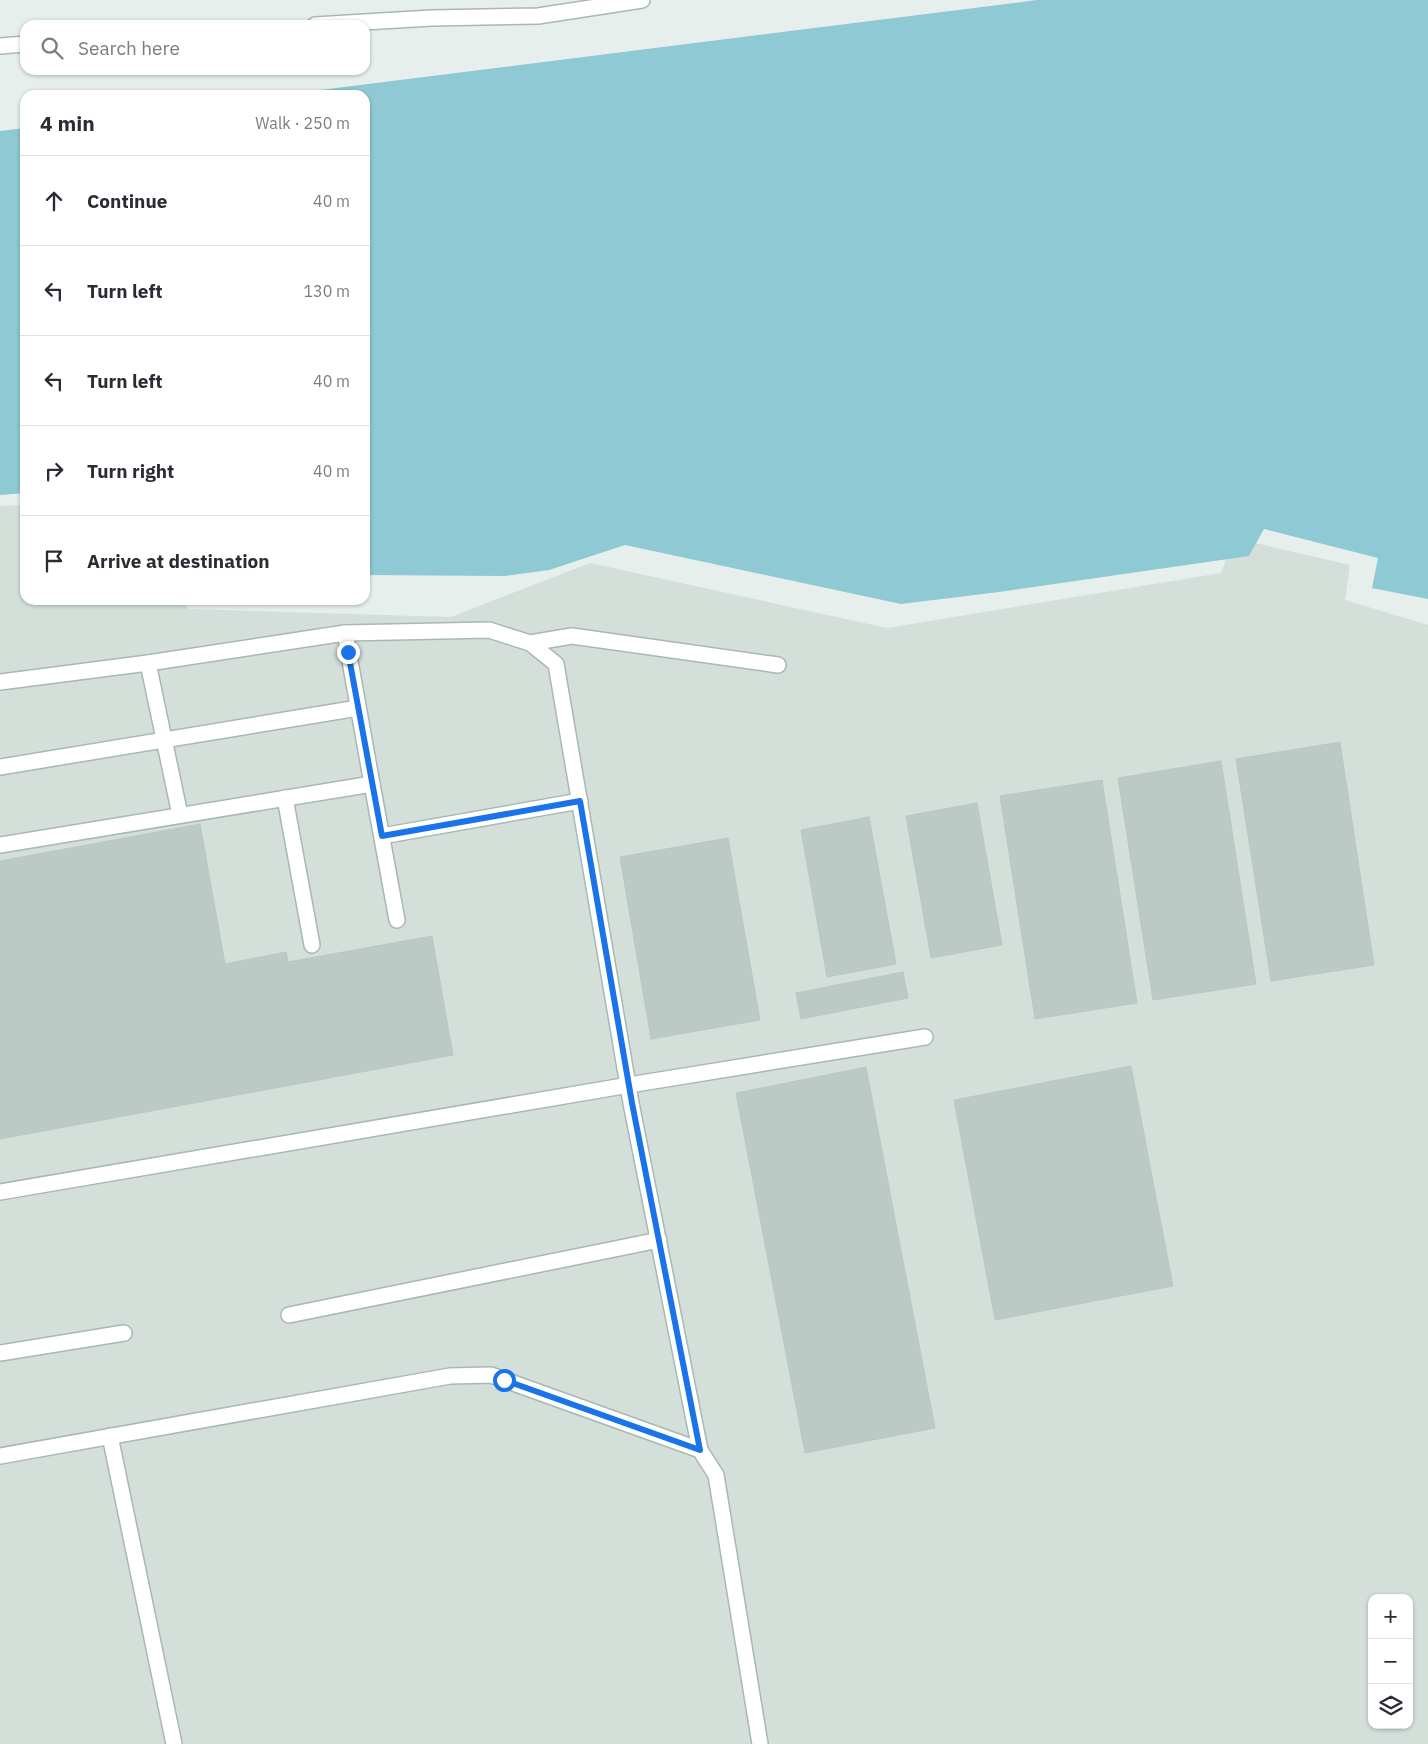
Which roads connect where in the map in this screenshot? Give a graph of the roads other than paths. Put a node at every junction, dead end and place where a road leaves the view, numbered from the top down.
1 (642, 0) edge
2 (370, 22) edge
3 (20, 44) edge
4 (0, 46) edge
5 (344, 633) junction
6 (530, 643) junction
7 (148, 663) junction
8 (778, 666) dead end
9 (0, 682) edge
10 (358, 708) junction
11 (164, 740) junction
12 (0, 767) edge
13 (372, 784) junction
14 (285, 798) junction
15 (580, 801) junction
16 (180, 815) junction
17 (382, 836) junction
18 (0, 845) edge
19 (397, 920) dead end
20 (312, 945) dead end
21 (925, 1037) dead end
22 (629, 1085) junction
23 (0, 1192) edge
24 (659, 1240) junction
25 (289, 1315) dead end
26 (124, 1333) dead end
27 (0, 1353) edge
28 (110, 1436) junction
29 (700, 1450) junction
30 (0, 1456) edge
31 (174, 1744) edge
32 (760, 1744) edge

1 - 2 lane
3 - 4 lane
5 - 6 lane
5 - 7 lane
5 - 10 lane
6 - 8 lane
6 - 15 lane
7 - 9 lane
7 - 11 lane
10 - 11 lane
10 - 13 lane
11 - 12 lane
11 - 16 lane
13 - 14 lane
13 - 17 lane
14 - 16 lane
14 - 20 lane
15 - 17 lane
15 - 22 lane
16 - 18 lane
17 - 19 lane
21 - 22 lane
22 - 23 lane
22 - 24 lane
24 - 25 lane
24 - 29 lane
26 - 27 lane
28 - 29 lane
28 - 30 lane
28 - 31 lane
29 - 32 lane

